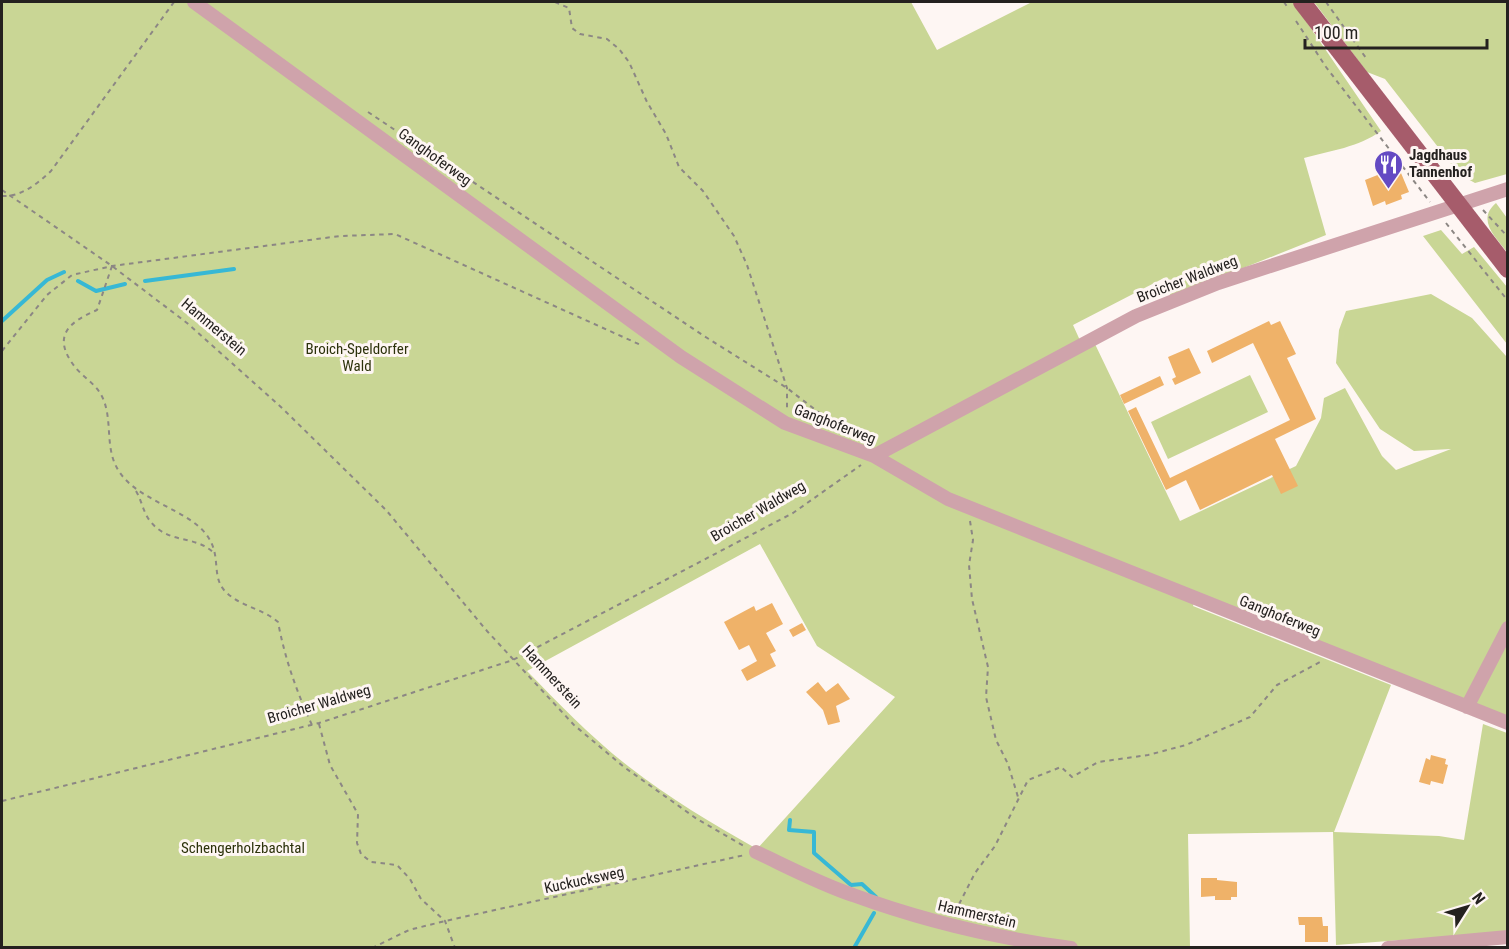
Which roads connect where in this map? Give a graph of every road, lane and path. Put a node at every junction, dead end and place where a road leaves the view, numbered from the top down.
1 (174, 2) edge
2 (194, 2) edge
3 (555, 2) edge
4 (1284, 2) edge
5 (1296, 6) edge
6 (1296, 20) dead end
7 (361, 106) dead end
8 (1508, 189) edge
9 (2, 190) edge
10 (2, 196) edge
11 (10, 196) junction
12 (1456, 205) junction
13 (1437, 212) junction
14 (1495, 223) dead end
15 (1508, 237) edge
16 (112, 266) junction
17 (1508, 269) edge
18 (1508, 301) edge
19 (647, 348) dead end
20 (2, 351) edge
21 (787, 388) junction
22 (785, 423) junction
23 (847, 435) dead end
24 (874, 456) junction
25 (135, 488) junction
26 (966, 507) junction
27 (215, 554) junction
28 (1508, 628) edge
29 (1333, 655) junction
30 (513, 660) junction
31 (1467, 707) junction
32 (319, 723) junction
33 (1508, 723) edge
34 (312, 725) junction
35 (1018, 797) junction
36 (2, 801) edge
37 (756, 852) junction
38 (445, 921) junction
39 (948, 926) junction
40 (1508, 937) edge
41 (372, 948) edge
42 (455, 948) edge
43 (1071, 948) edge
44 (1388, 948) edge

1 - 11 path
2 - 22 street, Ganghoferweg
3 - 21 path
4 - 5 path
5 - 12 main road
6 - 13 path
7 - 21 path
8 - 12 street, Broicher Waldweg
9 - 11 path, Hammerstein
10 - 11 path
11 - 16 path, Hammerstein
12 - 13 street, Broicher Waldweg
12 - 17 main road
13 - 18 path
13 - 24 street, Broicher Waldweg
14 - 15 path
16 - 19 path
16 - 20 path
16 - 25 path
16 - 30 path, Hammerstein
21 - 22 path
21 - 23 path
22 - 24 street, Ganghoferweg
24 - 26 street, Ganghoferweg
24 - 30 path, Broicher Waldweg
25 - 27 path
25 - 27 path
26 - 29 street, Ganghoferweg
26 - 35 path
27 - 34 path
28 - 31 street
29 - 31 street, Ganghoferweg
29 - 35 path
30 - 32 path, Broicher Waldweg
30 - 37 path, Hammerstein
31 - 33 street, Ganghoferweg
32 - 34 path, Broicher Waldweg
32 - 38 path
34 - 36 path, Broicher Waldweg
35 - 39 path
37 - 38 path, Kuckucksweg
37 - 39 street, Hammerstein
38 - 41 path, Kuckucksweg
38 - 42 path
39 - 43 street, Hammerstein
40 - 44 street

